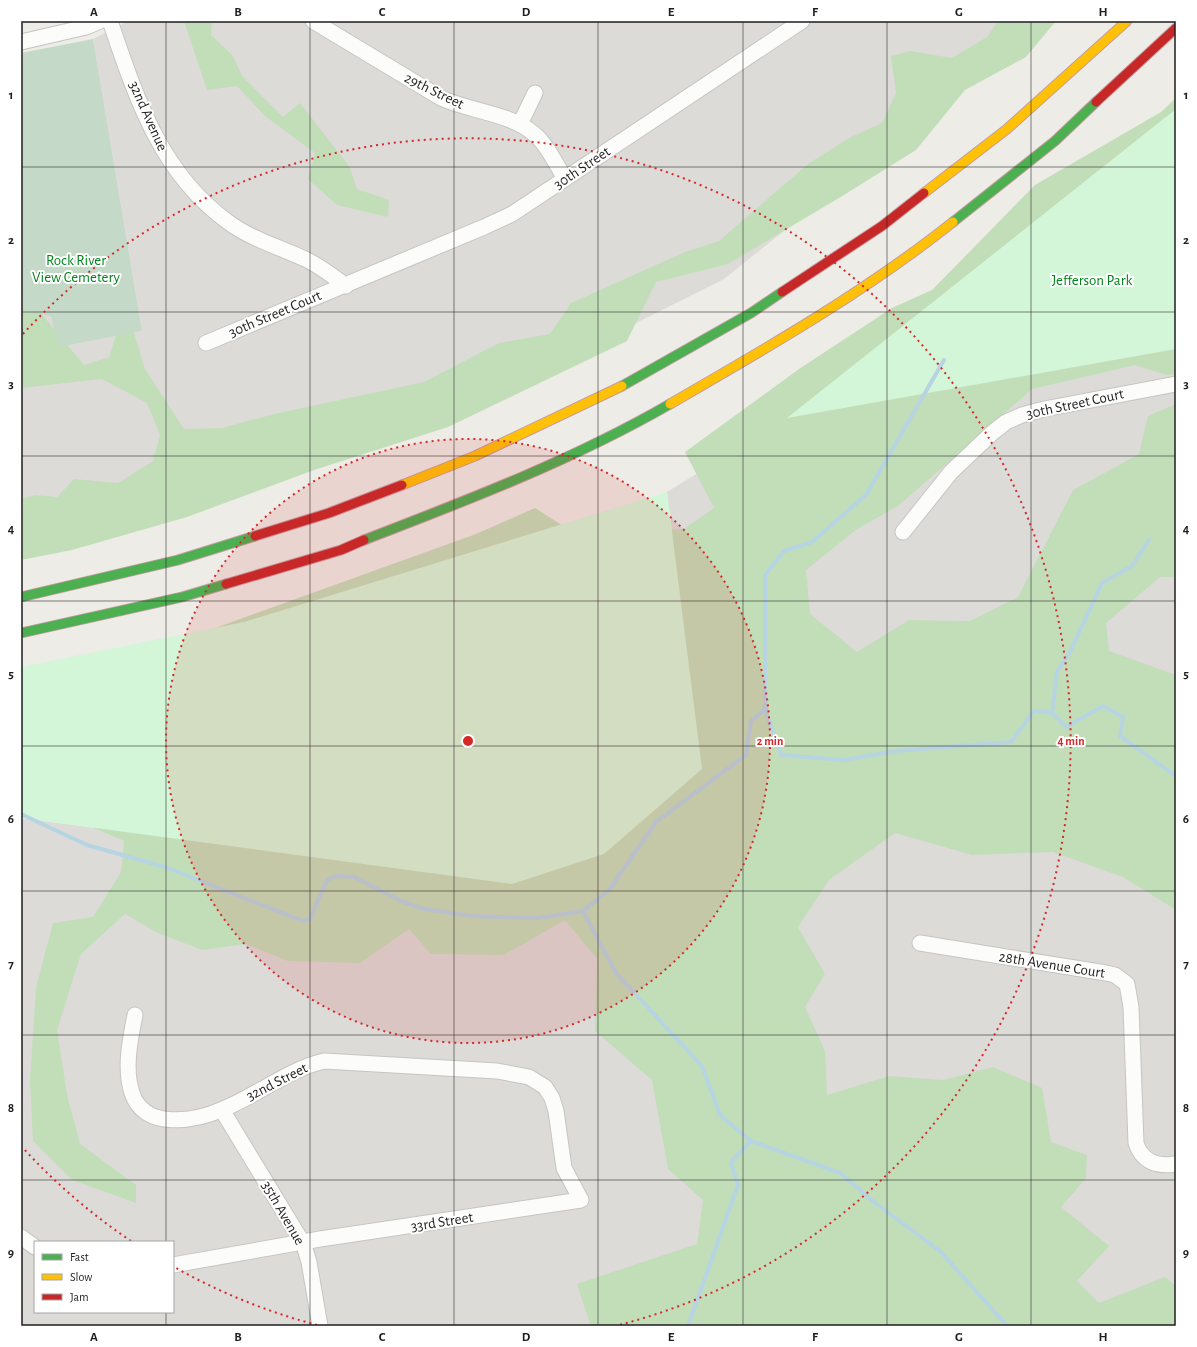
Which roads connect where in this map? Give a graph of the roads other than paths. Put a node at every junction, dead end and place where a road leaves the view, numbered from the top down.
1 (100, 21) edge
2 (110, 21) edge
3 (313, 21) edge
4 (802, 21) edge
5 (1127, 21) edge
6 (66, 27) edge
7 (1176, 28) edge
8 (21, 42) edge
9 (536, 93) dead end
10 (520, 124) junction
11 (564, 179) junction
12 (346, 286) junction
13 (206, 344) dead end
14 (1176, 384) edge
15 (903, 532) dead end
16 (21, 597) edge
17 (21, 633) edge
18 (920, 943) dead end
19 (135, 1015) dead end
20 (222, 1110) junction
21 (1176, 1164) edge
22 (581, 1200) joint
23 (21, 1237) edge
24 (303, 1243) junction
25 (34, 1246) edge
26 (174, 1265) edge
27 (320, 1326) edge

1 - 6 street
2 - 12 street, 32nd Avenue
3 - 10 street, 29th Street
4 - 11 street, 30th Street
5 - 16 highway
6 - 8 street
7 - 17 highway
9 - 10 street
10 - 11 street, 29th Street
11 - 12 street, 30th Street
12 - 13 street, 30th Street Court
14 - 15 street, 30th Street Court
18 - 21 street, 28th Avenue Court
19 - 20 street, 32nd Street
20 - 22 street, 32nd Street
20 - 24 street, 35th Avenue
22 - 24 street, 33rd Street
23 - 25 street
24 - 26 street, 33rd Street
24 - 27 street, 35th Avenue

